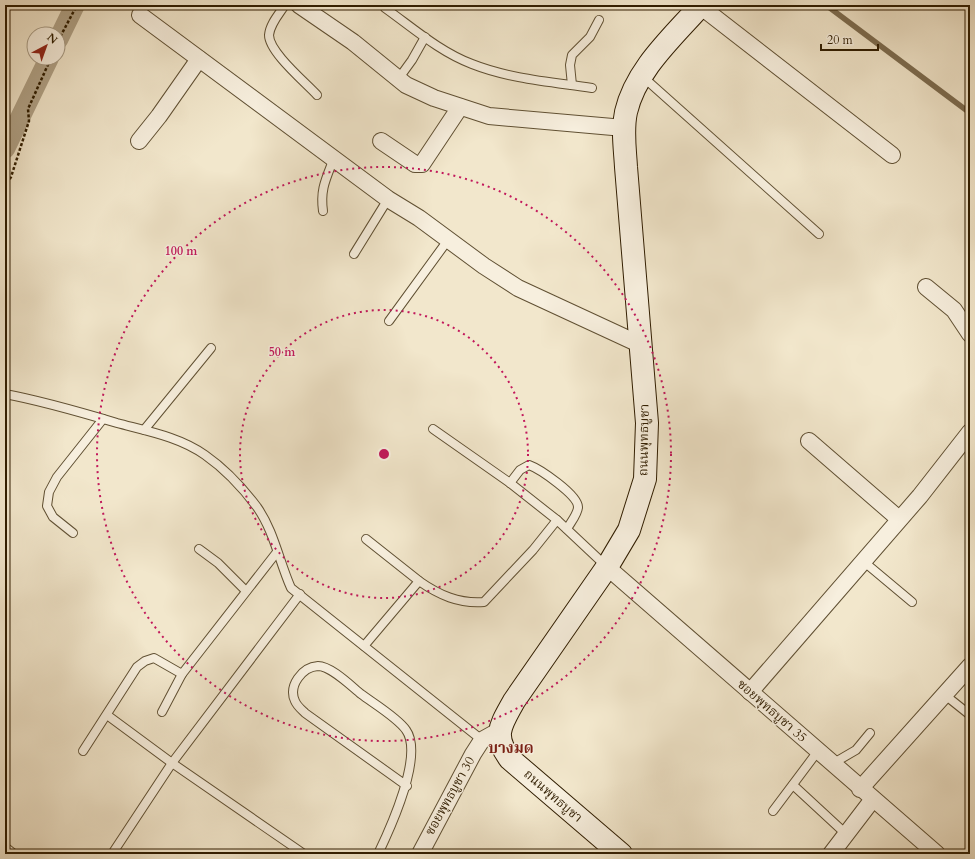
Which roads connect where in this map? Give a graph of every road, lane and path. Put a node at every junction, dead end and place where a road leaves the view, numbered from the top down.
1 (77, 5) edge
2 (285, 5) edge
3 (299, 5) edge
4 (383, 5) edge
5 (700, 5) edge
6 (140, 15) dead end
7 (599, 20) dead end
8 (66, 26) edge
9 (426, 37) junction
10 (199, 59) junction
11 (47, 66) edge
12 (642, 76) junction
13 (399, 78) junction
14 (572, 85) junction
15 (592, 88) dead end
16 (317, 95) dead end
17 (460, 107) junction
18 (624, 128) junction
19 (139, 141) dead end
20 (381, 141) dead end
21 (892, 155) dead end
22 (334, 158) junction
23 (5, 188) edge
24 (388, 199) junction
25 (323, 212) dead end
26 (819, 234) dead end
27 (448, 240) junction
28 (354, 254) dead end
29 (926, 287) dead end
30 (389, 321) dead end
31 (970, 334) edge
32 (639, 344) junction
33 (211, 348) dead end
34 (5, 394) edge
35 (103, 419) junction
36 (433, 429) dead end
37 (144, 430) junction
38 (970, 432) edge
39 (809, 441) dead end
40 (510, 483) junction
41 (899, 519) junction
42 (557, 520) junction
43 (566, 529) junction
44 (73, 533) dead end
45 (366, 539) dead end
46 (198, 549) dead end
47 (277, 552) junction
48 (864, 561) junction
49 (607, 567) junction
50 (419, 581) junction
51 (246, 591) junction
52 (300, 594) junction
53 (912, 602) dead end
54 (364, 646) junction
55 (970, 666) edge
56 (182, 674) junction
57 (750, 692) junction
58 (945, 695) junction
59 (162, 712) dead end
60 (107, 715) junction
61 (970, 715) edge
62 (870, 733) dead end
63 (491, 735) junction
64 (83, 751) dead end
65 (818, 752) junction
66 (172, 763) junction
67 (832, 764) junction
68 (792, 785) junction
69 (407, 786) junction
70 (860, 789) junction
71 (873, 799) junction
72 (773, 812) dead end
73 (846, 834) junction
74 (5, 847) edge
75 (14, 854) edge
76 (112, 854) edge
77 (304, 854) edge
78 (378, 854) edge
79 (420, 854) edge
80 (621, 854) edge
81 (831, 854) edge
82 (937, 854) edge

1 - 8 path
2 - 16 lane
3 - 13 street
4 - 9 lane
5 - 12 main road, ถนนพุทธบูชา
5 - 21 street
6 - 10 street
7 - 14 lane
9 - 13 lane
9 - 14 lane
10 - 19 street
10 - 22 street
11 - 23 path
12 - 18 main road, ถนนพุทธบูชา
12 - 26 lane
13 - 17 street
14 - 15 lane
17 - 18 street
17 - 20 street
18 - 32 main road, ถนนพุทธบูชา
22 - 24 street
22 - 25 lane
24 - 27 street
24 - 28 lane
27 - 30 lane
27 - 32 street
29 - 31 street
32 - 49 main road, ถนนพุทธบูชา
33 - 37 lane
34 - 35 lane
35 - 37 lane
35 - 44 lane
36 - 40 lane
37 - 47 lane
38 - 41 street
39 - 41 street
40 - 42 lane
40 - 43 lane
41 - 48 street
42 - 43 lane
42 - 50 lane
43 - 49 lane
45 - 50 lane
46 - 51 lane
47 - 51 lane
47 - 52 lane
48 - 53 lane
48 - 57 street
49 - 57 street, ซอยพุทธบูชา 35
49 - 63 main road, ถนนพุทธบูชา
50 - 54 lane
51 - 56 lane
52 - 54 lane
52 - 66 lane
54 - 63 lane
55 - 58 street
56 - 59 lane
56 - 60 lane
57 - 65 street, ซอยพุทธบูชา 35
58 - 61 lane
58 - 70 street
60 - 64 lane
60 - 66 lane
62 - 67 lane
63 - 79 street, ซอยพุทธบูชา 30
63 - 80 main road, ถนนพุทธบูชา
65 - 67 street, ซอยพุทธบูชา 35
65 - 68 lane
66 - 76 lane
66 - 77 lane
67 - 70 street, ซอยพุทธบูชา 35
68 - 72 lane
68 - 73 lane
69 - 69 lane
69 - 78 lane
70 - 71 street, ซอยพุทธบูชา 35
71 - 73 street
71 - 82 street, ซอยพุทธบูชา 35
73 - 81 street
74 - 75 lane

